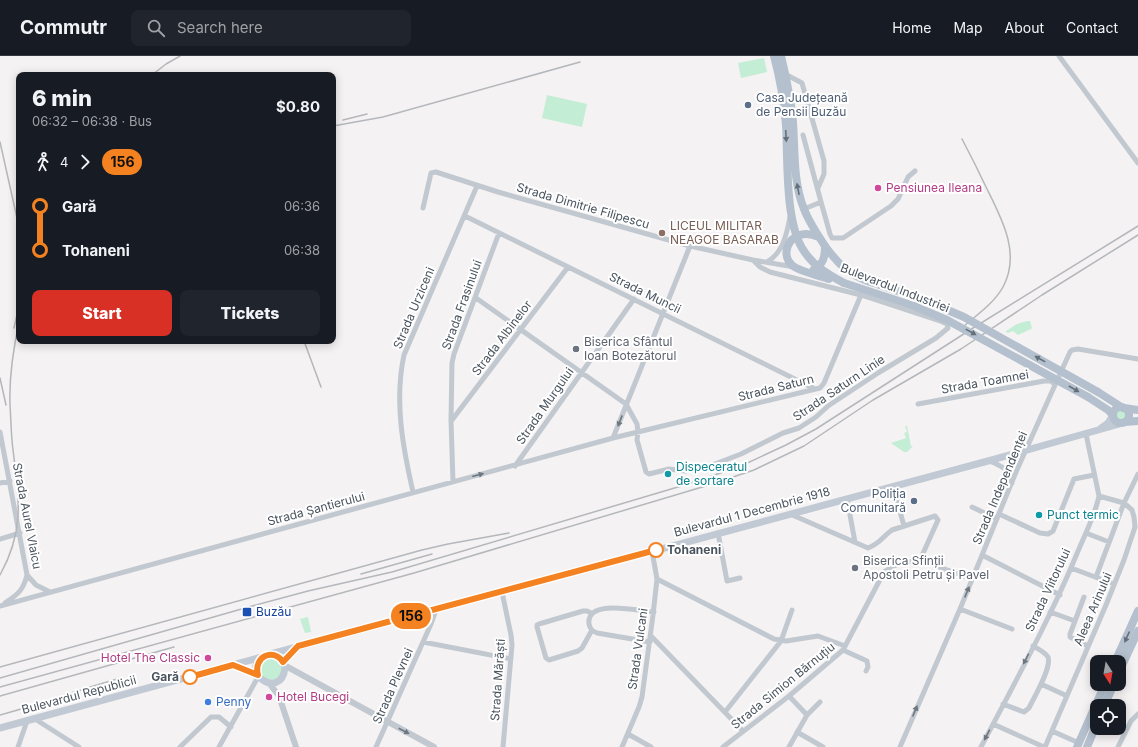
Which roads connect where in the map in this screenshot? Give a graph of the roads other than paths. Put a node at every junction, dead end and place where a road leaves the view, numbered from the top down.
1 (774, 56) edge
2 (781, 56) edge
3 (1059, 56) edge
4 (785, 74) junction
5 (803, 135) dead end
6 (1138, 164) edge
7 (915, 171) dead end
8 (477, 186) junction
9 (818, 188) junction
10 (821, 202) junction
11 (423, 208) dead end
12 (804, 209) junction
13 (791, 212) junction
14 (464, 216) junction
15 (499, 233) junction
16 (796, 235) junction
17 (819, 237) junction
18 (790, 242) junction
19 (690, 246) junction
20 (825, 246) junction
21 (778, 251) junction
22 (753, 260) junction
23 (767, 262) junction
24 (568, 267) junction
25 (794, 267) junction
26 (818, 267) junction
27 (806, 271) junction
28 (844, 283) junction
29 (861, 295) junction
30 (476, 298) junction
31 (634, 299) junction
32 (664, 313) junction
33 (520, 330) junction
34 (946, 330) joint
35 (1138, 359) edge
36 (581, 372) junction
37 (1054, 385) junction
38 (816, 389) junction
39 (626, 404) junction
40 (918, 404) dead end
41 (1124, 408) junction
42 (1137, 409) edge
43 (1113, 415) junction
44 (452, 420) junction
45 (1138, 421) edge
46 (1124, 423) junction
47 (1096, 431) junction
48 (0, 432) edge
49 (638, 432) junction
50 (1086, 434) junction
51 (613, 438) junction
52 (1026, 450) junction
53 (988, 461) junction
54 (515, 466) junction
55 (1138, 474) edge
56 (1094, 475) junction
57 (10, 481) junction
58 (453, 482) junction
59 (0, 483) edge
60 (1012, 483) junction
61 (893, 486) junction
62 (413, 492) junction
63 (1098, 496) junction
64 (847, 499) junction
65 (1124, 503) junction
66 (972, 507) dead end
67 (790, 514) junction
68 (998, 516) junction
69 (904, 526) junction
70 (20, 533) junction
71 (718, 533) junction
72 (1086, 533) junction
73 (0, 539) edge
74 (855, 542) junction
75 (1109, 542) junction
76 (652, 551) junction
77 (982, 555) junction
78 (920, 560) junction
79 (1071, 568) junction
80 (27, 575) junction
81 (1096, 577) junction
82 (740, 578) dead end
83 (972, 578) junction
84 (657, 579) junction
85 (1114, 584) junction
86 (51, 592) junction
87 (502, 592) junction
88 (1060, 595) junction
89 (1084, 597) dead end
90 (0, 606) edge
91 (960, 609) junction
92 (436, 610) junction
93 (792, 610) dead end
94 (1138, 611) edge
95 (654, 612) junction
96 (1050, 612) junction
97 (591, 613) junction
98 (1074, 622) junction
99 (1012, 629) dead end
100 (592, 630) junction
101 (1138, 631) edge
102 (651, 636) junction
103 (781, 641) junction
104 (423, 642) junction
105 (650, 642) junction
106 (298, 646) junction
107 (1033, 646) junction
108 (1088, 646) junction
109 (844, 648) junction
110 (271, 654) junction
111 (1118, 655) edge
112 (263, 657) junction
113 (1126, 657) edge
114 (511, 659) junction
115 (284, 664) junction
116 (233, 665) junction
117 (866, 671) dead end
118 (258, 676) junction
119 (279, 680) junction
120 (269, 683) junction
121 (1041, 684) junction
122 (1102, 691) edge
123 (279, 696) junction
124 (789, 696) junction
125 (1067, 696) junction
126 (820, 702) dead end
127 (1003, 704) junction
128 (725, 712) junction
129 (1138, 714) edge
130 (807, 715) junction
131 (31, 720) junction
132 (388, 723) junction
133 (993, 724) junction
134 (231, 727) junction
135 (0, 728) edge
136 (743, 731) junction
137 (1052, 731) junction
138 (797, 732) junction
139 (628, 734) junction
140 (1092, 735) edge
141 (1078, 745) edge
142 (18, 747) edge
143 (79, 747) edge
144 (180, 747) edge
145 (219, 747) edge
146 (296, 747) edge
147 (376, 747) edge
148 (434, 747) edge
149 (503, 747) edge
150 (622, 747) edge
151 (651, 747) edge
152 (723, 747) edge
153 (789, 747) edge
154 (824, 747) edge
155 (900, 747) edge
156 (982, 747) edge
157 (1044, 747) edge
158 (1087, 747) edge
159 (1118, 747) edge

1 -> 13 main road, Bulevardul Industriei
2 - 4 main road, Bulevardul Industriei
3 - 6 street
4 - 9 street
12 -> 4 main road, Bulevardul Industriei
5 - 9 street
7 - 10 street
8 - 11 street, Strada Dimitrie Filipescu
8 - 14 street, Strada Urziceni
8 - 19 street, Strada Dimitrie Filipescu
9 - 10 street
10 - 12 street
12 - 17 main road, Bulevardul Industriei
13 - 16 main road, Bulevardul Industriei
13 - 21 street
14 - 15 street, Strada Muncii
14 - 62 street, Strada Urziceni
15 - 24 street, Strada Muncii
15 - 30 street, Strada Frasinului
16 - 17 main road
16 - 18 main road
16 - 26 main road, Bulevardul Industriei
17 - 20 main road, Bulevardul Industriei
18 - 21 street
18 - 25 main road
19 - 22 street, Strada Dimitrie Filipescu
19 - 32 street
20 - 26 main road
41 -> 20 main road, Bulevardul Industriei, bridge
21 - 23 street
22 - 23 street
22 - 29 street, Strada Dimitrie Filipescu
23 - 25 street
24 - 31 street, Strada Muncii
24 - 33 street, Strada Albinelor
25 - 27 main road
26 - 27 main road
26 - 28 main road, Bulevardul Industriei
27 - 28 main road
28 -> 43 main road, Bulevardul Industriei, bridge
29 - 34 street, Strada Dimitrie Filipescu
29 - 38 street, Strada Saturn
30 - 33 street
30 - 44 street, Strada Frasinului
31 - 32 street, Strada Muncii
31 - 36 street, Strada Murgului
32 - 38 street, Strada Muncii
32 - 39 street
33 - 36 street
33 - 44 street, Strada Albinelor
34 - 49 street, Strada Saturn Linie
35 - 37 street, Strada Independenței
36 - 39 street
36 - 54 street, Strada Murgului
37 - 40 street, Strada Toamnei
37 - 52 street, Strada Independenței
38 - 49 street, Strada Saturn
39 - 49 street
39 -> 51 street
41 - 42 main road
41 - 43 main road
41 - 46 main road
43 - 46 main road
43 - 47 main road, Bulevardul 1 Decembrie 1918
44 - 58 street, Strada Frasinului
45 - 46 main road, Bulevardul 1 Decembrie 1918
46 - 47 main road, Bulevardul 1 Decembrie 1918
47 - 50 main road, Bulevardul 1 Decembrie 1918
48 - 57 street, Strada Aurel Vlaicu
49 - 51 street, Strada Șantierului
50 - 52 main road, Bulevardul 1 Decembrie 1918
50 - 56 street, Strada Viitorului
51 - 54 street, Strada Șantierului
52 - 53 main road, Bulevardul 1 Decembrie 1918
52 - 60 street, Strada Independenței
53 - 60 street
53 - 61 main road, Bulevardul 1 Decembrie 1918
58 -> 54 street, Strada Șantierului
55 - 65 street
56 - 63 street, Strada Viitorului
56 - 68 street
57 - 59 street
57 - 70 street, Strada Aurel Vlaicu
58 - 62 street, Strada Șantierului
60 - 68 street, Strada Independenței
61 - 64 main road, Bulevardul 1 Decembrie 1918
61 - 69 street
62 - 86 street, Strada Șantierului
63 - 65 street
63 - 72 street, Strada Viitorului
64 - 67 main road, Bulevardul 1 Decembrie 1918
64 - 74 street
65 - 75 street
65 - 85 street, Aleea Arinului
66 - 68 street
67 - 71 main road, Bulevardul 1 Decembrie 1918
67 - 74 street
68 - 77 street, Strada Independenței
69 - 74 street
69 - 78 street
70 - 73 street
70 - 80 street, Strada Aurel Vlaicu
71 - 76 main road, Bulevardul 1 Decembrie 1918
71 - 82 street
72 - 75 street
72 - 79 street, Strada Viitorului
75 - 81 street
76 - 84 street, Strada Vulcani
76 - 87 main road, Bulevardul 1 Decembrie 1918
77 - 83 street, Strada Independenței
77 - 88 street
78 - 83 street
78 - 109 street, Strada Simion Bărnuțiu
79 - 81 street
79 - 88 street, Strada Viitorului
80 - 86 street, Strada Aurel Vlaicu
80 - 90 street
81 - 85 street
91 -> 83 street, Strada Independenței
84 - 95 street, Strada Vulcani
84 - 103 street
85 - 108 street, Aleea Arinului
86 - 90 street, Strada Șantierului
87 - 92 main road, Bulevardul 1 Decembrie 1918
87 - 114 street, Strada Mărăști
88 - 96 street, Strada Viitorului
89 - 98 street
91 - 99 street
155 -> 91 street, Strada Independenței
92 - 104 street, Strada Plevnei
92 - 106 main road, Bulevardul 1 Decembrie 1918
93 - 103 street
94 -> 111 main road
95 - 97 street
95 - 102 street, Strada Vulcani
96 - 98 street
96 - 107 street, Strada Viitorului
97 - 100 street
97 - 100 street
98 - 108 street
100 - 105 street
101 - 113 main road
102 - 105 street, Strada Vulcani
102 - 128 street
103 - 109 street
103 - 128 street
104 - 114 street
104 - 132 street, Strada Plevnei
105 - 139 street, Strada Vulcani
106 - 110 main road, Bulevardul 1 Decembrie 1918
106 - 115 main road
107 - 121 street
107 -> 127 street, Strada Viitorului
108 - 125 street, Aleea Arinului
109 - 117 street
109 - 124 street, Strada Simion Bărnuțiu
110 - 112 main road
110 - 115 main road
112 - 116 main road, Bulevardul Republicii
112 - 118 main road
114 - 149 street, Strada Mărăști
115 - 119 main road
115 - 132 street
116 - 118 main road
116 - 131 main road, Bulevardul Republicii
118 - 120 main road
118 - 134 street
119 - 120 main road
119 - 123 street
120 - 123 street
121 - 125 street
121 - 127 street
122 - 141 main road
123 - 146 street
124 - 130 street
124 - 136 street, Strada Simion Bărnuțiu
125 - 137 street, Aleea Arinului
126 - 130 street
127 - 133 street, Strada Viitorului
128 - 136 street
129 - 159 street
130 - 138 street
131 - 135 main road, Bulevardul Republicii
131 - 142 street
131 - 143 street
132 - 147 street, Strada Plevnei
132 -> 148 street
133 -> 156 street, Strada Viitorului
133 - 157 street
134 - 144 street
134 - 145 street
136 - 152 street, Strada Simion Bărnuțiu
137 - 141 street
137 - 157 street, Aleea Arinului
138 - 153 street
138 - 154 street
139 - 150 street, Strada Vulcani
139 - 151 street
140 - 158 main road

